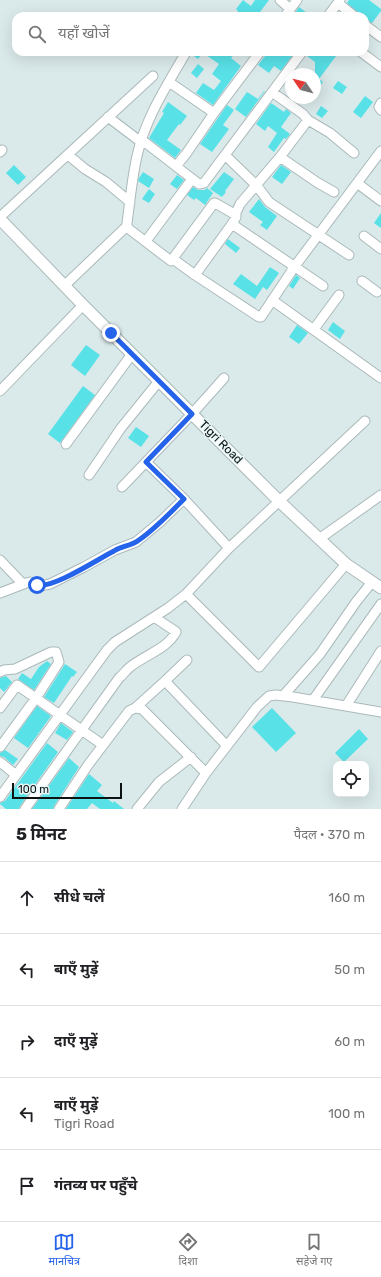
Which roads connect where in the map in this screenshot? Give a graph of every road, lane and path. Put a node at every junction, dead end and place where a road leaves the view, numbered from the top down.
1 (280, 0) edge
2 (296, 0) edge
3 (339, 2) edge
4 (288, 12) edge
5 (331, 12) edge
6 (350, 12) edge
7 (369, 27) edge
8 (381, 37) edge
9 (184, 56) edge
10 (257, 56) edge
11 (299, 56) edge
12 (366, 56) edge
13 (381, 67) edge
14 (153, 76) dead end
15 (169, 82) junction
16 (272, 92) junction
17 (381, 103) edge
18 (381, 110) edge
19 (214, 113) junction
20 (108, 117) junction
21 (308, 120) junction
22 (142, 141) junction
23 (381, 151) edge
24 (354, 153) dead end
25 (68, 155) junction
26 (225, 155) junction
27 (280, 157) junction
28 (176, 166) junction
29 (192, 179) junction
30 (357, 183) junction
31 (257, 186) junction
32 (334, 192) dead end
33 (381, 201) edge
34 (130, 202) junction
35 (235, 215) junction
36 (0, 218) edge
37 (232, 224) junction
38 (127, 226) junction
39 (319, 234) junction
40 (364, 236) dead end
41 (146, 241) junction
42 (381, 249) edge
43 (349, 255) dead end
44 (173, 259) junction
45 (295, 266) junction
46 (195, 275) junction
47 (362, 281) dead end
48 (64, 286) junction
49 (323, 286) dead end
50 (380, 291) edge
51 (339, 294) dead end
52 (272, 300) junction
53 (83, 305) junction
54 (314, 329) junction
55 (132, 354) junction
56 (224, 378) dead end
57 (381, 378) edge
58 (159, 381) junction
59 (0, 391) edge
60 (192, 414) junction
61 (365, 421) dead end
62 (66, 444) dead end
63 (146, 462) junction
64 (89, 474) dead end
65 (122, 487) dead end
66 (381, 495) edge
67 (184, 499) junction
68 (279, 501) junction
69 (319, 539) junction
70 (229, 548) junction
71 (0, 560) edge
72 (346, 564) junction
73 (23, 584) junction
74 (377, 585) edge
75 (0, 593) edge
76 (186, 594) junction
77 (381, 604) edge
78 (154, 617) junction
79 (381, 651) edge
80 (187, 660) dead end
81 (0, 672) edge
82 (166, 681) junction
83 (284, 696) junction
84 (36, 698) junction
85 (313, 700) junction
86 (346, 706) junction
87 (0, 708) edge
88 (135, 708) junction
89 (381, 712) edge
90 (59, 715) junction
91 (82, 730) junction
92 (103, 746) junction
93 (227, 746) junction
94 (0, 747) edge
95 (191, 757) junction
96 (0, 762) edge
97 (206, 773) junction
98 (16, 775) junction
99 (1, 794) edge
100 (25, 809) edge
101 (59, 809) edge
102 (137, 809) edge
103 (182, 809) edge

1 - 4 street
2 - 4 street
3 - 5 street
3 - 6 street
7 - 8 street
9 - 15 street
10 - 19 street
11 - 16 street
12 - 13 street
14 - 20 street
15 - 19 street
15 - 22 street
16 - 21 street
16 - 26 street
17 - 18 street
19 - 28 street
20 - 22 street
20 - 25 street
21 - 24 street
21 - 27 street
22 - 28 street
22 - 34 street
23 - 30 street
25 - 34 street
25 - 36 street
26 - 29 street
26 - 31 street
27 - 31 street
27 - 32 street
28 - 29 street
29 - 41 street
30 - 33 street
30 - 39 street
31 - 35 street
31 - 39 street
34 - 38 street
35 - 37 street
35 - 44 street
36 - 48 street, Tigri Road
37 - 45 street
37 - 46 street
38 - 41 street
38 - 48 street
39 - 43 street
39 - 45 street
40 - 42 street
41 - 44 street
44 - 46 street
45 - 49 street
45 - 52 street
46 - 52 street
47 - 50 street
48 - 53 street, Tigri Road
51 - 54 street
52 - 54 street
53 - 55 street, Tigri Road
53 - 59 street
54 - 57 street
55 - 58 street, Tigri Road
55 - 62 street
56 - 60 street
58 - 60 street, Tigri Road
58 - 64 street
60 - 63 street
60 - 68 street, Tigri Road
61 - 68 street
63 - 65 street
63 - 67 street
66 - 69 street
67 - 70 street
67 - 73 street
68 - 69 street, Tigri Road
68 - 70 street
69 - 72 street, Tigri Road
70 - 76 street
71 - 73 street
72 - 74 street, Tigri Road
72 - 76 street
73 - 75 street
74 - 83 street
76 - 78 street
77 - 85 street
78 - 90 street
78 - 91 street
79 - 86 street
80 - 82 street
81 - 84 street
82 - 88 street
82 - 93 street
83 - 85 street
83 - 93 street
84 - 87 street
84 - 90 street
84 - 94 street
85 - 86 street
86 - 89 street
88 - 92 street
88 - 95 street
90 - 91 street
90 - 98 street
91 - 92 street
91 - 100 street
92 - 101 street
93 - 97 street
95 - 97 street
95 - 102 street
96 - 98 street
97 - 103 street
98 - 99 street

